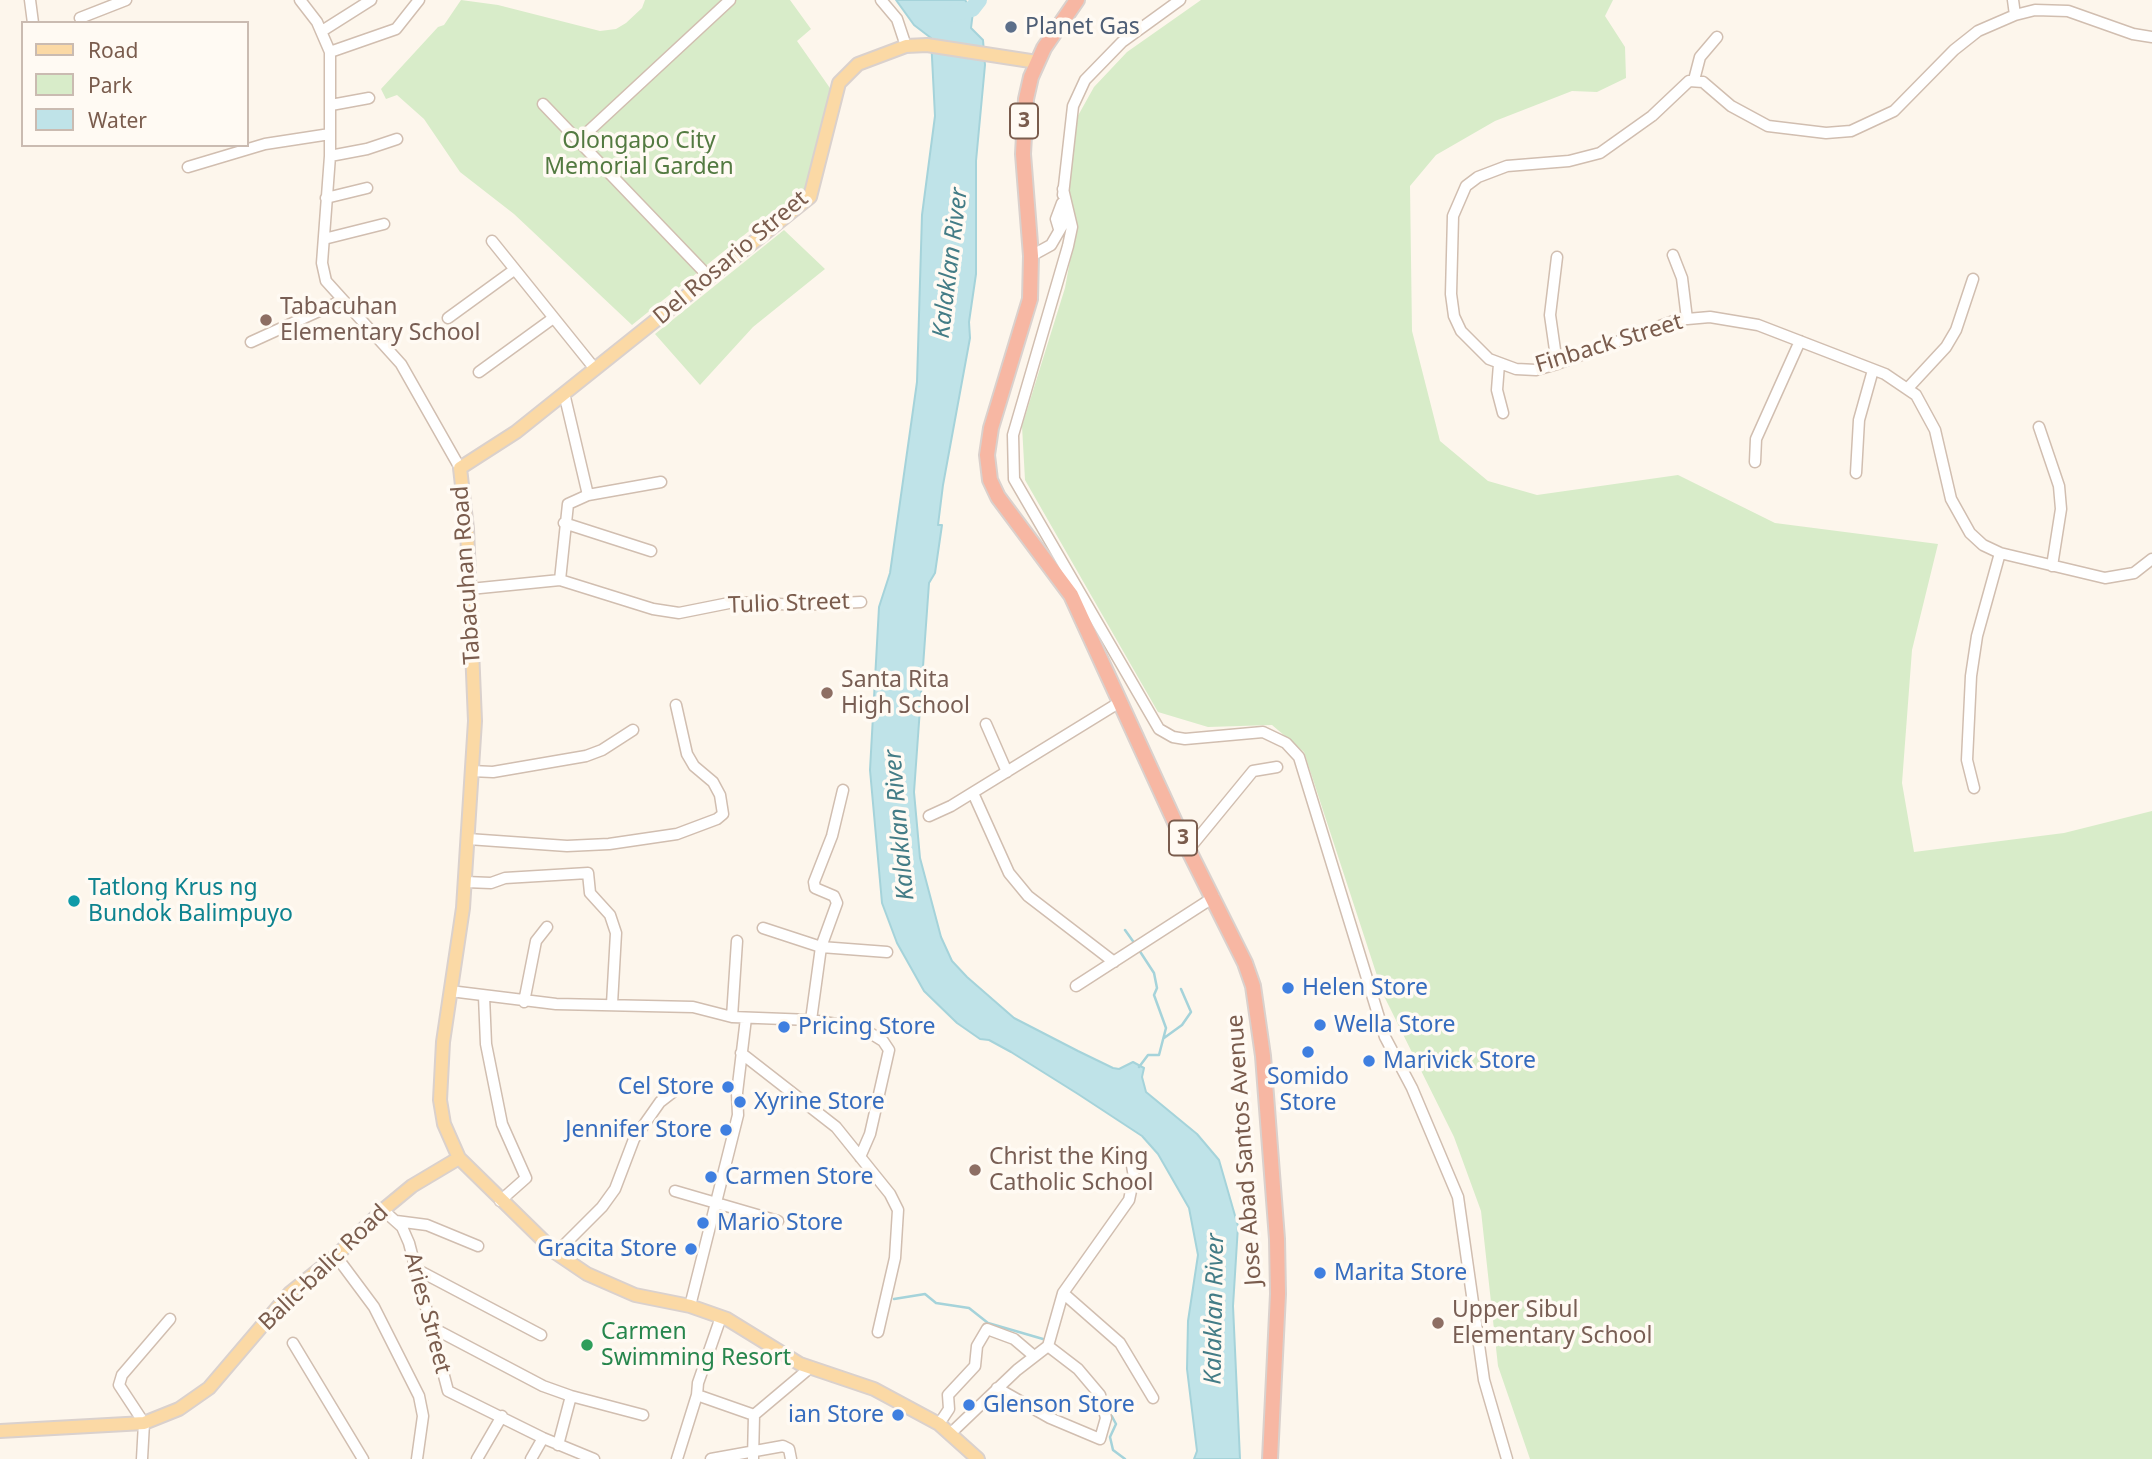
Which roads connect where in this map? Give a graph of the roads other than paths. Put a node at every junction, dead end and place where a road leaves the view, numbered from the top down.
1 (30, 0) edge
2 (126, 0) edge
3 (371, 0) edge
4 (419, 0) edge
5 (730, 0) edge
6 (881, 0) edge
7 (1077, 0) edge
8 (1180, 0) edge
9 (2012, 0) edge
10 (302, 1) edge
11 (2069, 5) edge
12 (2015, 15) junction
13 (80, 19) dead end
14 (33, 21) edge
15 (322, 31) junction
16 (1717, 37) dead end
17 (2152, 37) edge
18 (906, 46) junction
19 (330, 52) junction
20 (1037, 62) junction
21 (1694, 80) junction
22 (369, 97) dead end
23 (543, 104) dead end
24 (331, 105) junction
25 (330, 134) junction
26 (397, 139) dead end
27 (578, 141) junction
28 (330, 156) junction
29 (188, 167) dead end
30 (367, 188) dead end
31 (1063, 190) junction
32 (326, 198) junction
33 (384, 224) dead end
34 (324, 239) junction
35 (492, 241) dead end
36 (1673, 255) dead end
37 (1031, 256) junction
38 (1557, 257) dead end
39 (514, 270) junction
40 (710, 278) junction
41 (1973, 279) dead end
42 (341, 301) junction
43 (448, 318) dead end
44 (552, 319) junction
45 (1687, 319) junction
46 (1800, 341) junction
47 (251, 342) dead end
48 (1499, 365) junction
49 (1557, 365) junction
50 (594, 369) junction
51 (1873, 370) junction
52 (479, 372) dead end
53 (1908, 388) junction
54 (564, 393) junction
55 (1503, 413) dead end
56 (2039, 427) dead end
57 (1755, 462) dead end
58 (460, 468) junction
59 (1856, 473) dead end
60 (661, 482) dead end
61 (588, 495) junction
62 (564, 523) junction
63 (651, 551) dead end
64 (2000, 553) junction
65 (2152, 559) edge
66 (2052, 566) junction
67 (560, 580) junction
68 (470, 589) junction
69 (861, 602) dead end
70 (1120, 702) junction
71 (676, 705) dead end
72 (986, 724) dead end
73 (634, 730) dead end
74 (1277, 767) dead end
75 (471, 771) junction
76 (1007, 772) junction
77 (1974, 788) dead end
78 (843, 790) dead end
79 (973, 793) junction
80 (929, 816) dead end
81 (468, 839) junction
82 (1189, 849) junction
83 (465, 882) junction
84 (1214, 897) junction
85 (547, 927) dead end
86 (763, 928) dead end
87 (737, 941) dead end
88 (821, 947) junction
89 (887, 952) dead end
90 (1114, 962) junction
91 (1076, 986) dead end
92 (450, 991) junction
93 (484, 996) junction
94 (524, 1002) junction
95 (612, 1004) junction
96 (732, 1017) junction
97 (746, 1018) junction
98 (811, 1020) junction
99 (741, 1053) junction
100 (678, 1088) dead end
101 (860, 1157) junction
102 (459, 1158) junction
103 (1131, 1160) dead end
104 (675, 1191) dead end
105 (500, 1200) junction
106 (714, 1200) junction
107 (383, 1210) junction
108 (395, 1221) junction
109 (778, 1221) dead end
110 (478, 1246) dead end
111 (555, 1253) junction
112 (336, 1256) junction
113 (414, 1268) junction
114 (1063, 1293) junction
115 (690, 1306) junction
116 (721, 1318) junction
117 (170, 1319) dead end
118 (431, 1327) junction
119 (878, 1332) dead end
120 (541, 1335) dead end
121 (293, 1343) dead end
122 (1048, 1346) junction
123 (1034, 1356) junction
124 (811, 1367) junction
125 (998, 1388) junction
126 (697, 1395) junction
127 (570, 1396) junction
128 (1153, 1398) dead end
129 (643, 1415) dead end
130 (754, 1415) junction
131 (502, 1416) junction
132 (144, 1423) junction
133 (939, 1424) junction
134 (0, 1431) edge
135 (950, 1434) junction
136 (543, 1438) junction
137 (558, 1445) junction
138 (752, 1455) edge
139 (791, 1457) edge
140 (588, 1458) edge
141 (142, 1459) edge
142 (363, 1459) edge
143 (417, 1459) edge
144 (477, 1459) edge
145 (531, 1459) edge
146 (677, 1459) edge
147 (711, 1459) edge
148 (978, 1459) edge
149 (1270, 1459) edge
150 (1507, 1459) edge

1 - 14 street
2 - 13 street
3 - 15 street
4 - 19 street
5 - 27 street
6 - 18 street
7 - 20 highway, Jose Abad Santos Avenue / 3
8 - 31 street
9 - 12 street
10 - 15 street, Tabacuhan Road
11 - 12 street
11 - 17 street
12 - 21 street
15 - 19 street, Tabacuhan Road
16 - 21 street
18 - 20 main road, Del Rosario Street
18 - 40 main road, Del Rosario Street
19 - 24 street, Tabacuhan Road
20 - 37 highway, Jose Abad Santos Avenue / 3
21 - 48 street
22 - 24 street
23 - 27 street
24 - 25 street, Tabacuhan Road
25 - 28 street, Tabacuhan Road
25 - 29 street
26 - 28 street
27 - 40 street
28 - 32 street, Tabacuhan Road
30 - 32 street
31 - 37 street
31 - 150 street
32 - 34 street, Tabacuhan Road
33 - 34 street
34 - 42 street, Tabacuhan Road
35 - 39 street
36 - 45 street
37 - 70 highway, Jose Abad Santos Avenue / 3
38 - 49 street
39 - 43 street
39 - 44 street
40 - 50 main road, Del Rosario Street
41 - 53 street
42 - 47 street
42 - 58 street, Tabacuhan Road
44 - 50 street
44 - 52 street
45 - 46 street, Finback Street
45 - 49 street, Finback Street
46 - 51 street, Finback Street
46 - 57 street
48 - 49 street, Finback Street
48 - 55 street
50 - 54 main road, Del Rosario Street
51 - 53 street, Finback Street
51 - 59 street
53 - 64 street, Finback Street
54 - 58 main road, Del Rosario Street
54 - 61 street
56 - 66 street
58 - 68 main road, Tabacuhan Road
60 - 61 street
61 - 62 street
62 - 63 street
62 - 67 street
64 - 66 street, Finback Street
64 - 77 street
65 - 66 street, Finback Street
67 - 68 street, Tulio Street
67 - 69 street, Tulio Street
68 - 75 main road, Tabacuhan Road
70 - 76 street
70 - 82 highway, Jose Abad Santos Avenue / 3
71 - 81 street
72 - 76 street
73 - 75 street
74 - 82 street
75 - 81 main road, Tabacuhan Road
76 - 79 street
78 - 88 street
79 - 80 street
79 - 90 street
81 - 83 main road, Tabacuhan Road
82 - 84 highway, Jose Abad Santos Avenue / 3
83 - 92 main road, Tabacuhan Road
83 - 95 street
84 - 90 street
84 - 149 highway, Jose Abad Santos Avenue / 3
85 - 94 street
86 - 88 street
87 - 96 street
88 - 89 street
88 - 98 street
90 - 91 street
92 - 93 street
92 - 102 main road, Tabacuhan Road
93 - 94 street
93 - 105 street
94 - 95 street
95 - 96 street
96 - 97 street
97 - 98 street
97 - 99 street
98 - 101 street
99 - 101 street
99 - 106 street
100 - 111 street
101 - 119 street
102 - 105 main road
102 - 107 main road, Balic-balic Road
103 - 114 street
104 - 106 street
105 - 111 main road
106 - 109 street
106 - 115 street
107 - 108 street, Aries Street
107 - 112 main road, Balic-balic Road
108 - 110 street
108 - 113 street, Aries Street
111 - 115 main road
112 - 132 main road, Balic-balic Road
112 - 143 street
113 - 118 street, Aries Street
113 - 120 street
114 - 122 street
114 - 128 street
115 - 116 main road
116 - 124 main road
116 - 126 street
117 - 132 street
118 - 127 street
118 - 131 street, Aries Street
121 - 142 street
122 - 123 street
122 - 125 street
123 - 125 street
123 - 133 street
124 - 130 street
124 - 133 main road
125 - 135 street
126 - 130 street
126 - 146 street
127 - 129 street
127 - 137 street
130 - 138 street
131 - 136 street, Aries Street
131 - 144 street
132 - 134 main road, Balic-balic Road
132 - 141 street
133 - 135 main road
135 - 148 main road
136 - 137 street, Aries Street
136 - 145 street
137 - 140 street, Aries Street
138 - 139 street
138 - 147 street

